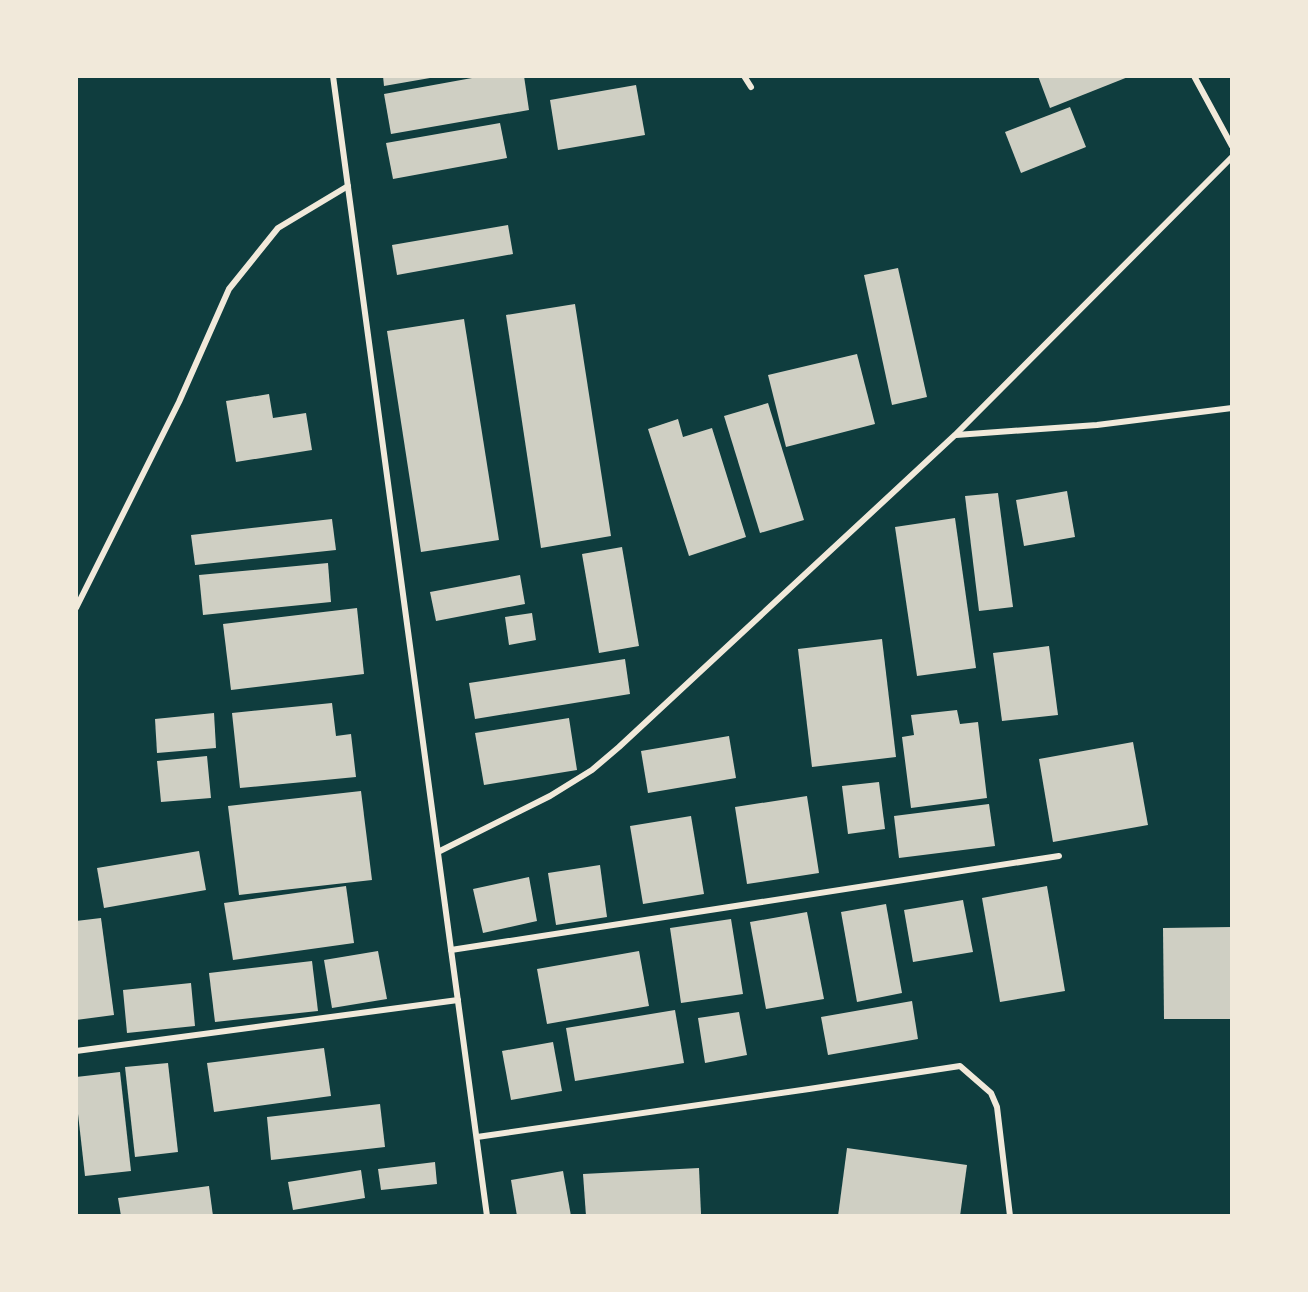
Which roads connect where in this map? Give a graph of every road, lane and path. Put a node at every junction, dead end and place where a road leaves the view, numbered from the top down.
1 (333, 76) edge
2 (744, 76) edge
3 (1194, 76) edge
4 (751, 87) dead end
5 (1232, 146) edge
6 (1232, 157) edge
7 (348, 186) junction
8 (1232, 408) edge
9 (955, 435) junction
10 (76, 609) edge
11 (438, 852) junction
12 (1059, 856) dead end
13 (451, 950) junction
14 (458, 1000) junction
15 (76, 1051) edge
16 (477, 1137) junction
17 (488, 1215) edge
18 (1010, 1215) edge

1 - 7 street
2 - 4 street
3 - 5 street
6 - 9 street
7 - 10 street
7 - 11 street
8 - 9 street
9 - 11 street
11 - 13 street
12 - 13 street
13 - 14 street
14 - 15 street
14 - 16 street
16 - 17 street
16 - 18 street

